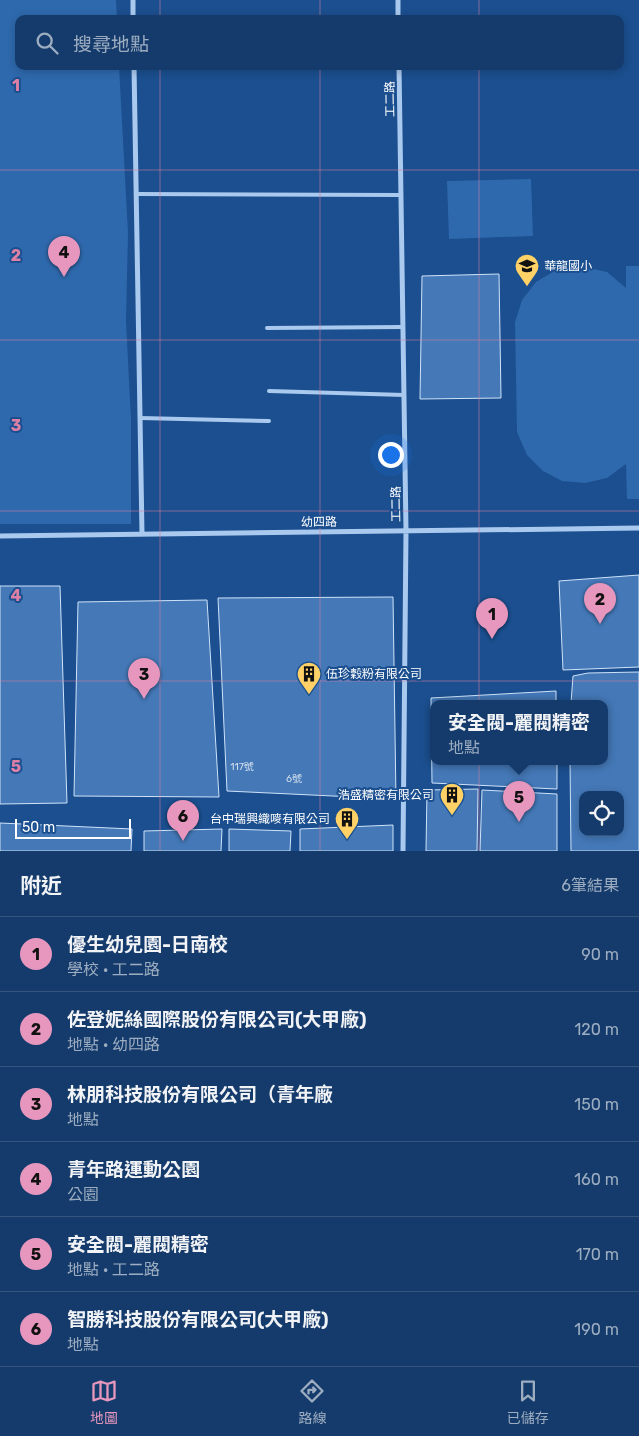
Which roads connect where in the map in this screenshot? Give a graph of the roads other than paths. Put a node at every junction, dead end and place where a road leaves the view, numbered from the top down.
1 (133, 0) edge
2 (398, 0) edge
3 (133, 15) edge
4 (398, 15) edge
5 (134, 70) edge
6 (399, 70) edge
7 (136, 194) junction
8 (402, 195) junction
9 (403, 327) junction
10 (266, 328) dead end
11 (269, 391) dead end
12 (404, 395) junction
13 (140, 418) junction
14 (269, 421) dead end
15 (639, 528) edge
16 (406, 531) junction
17 (142, 534) junction
18 (0, 536) edge
19 (403, 851) edge

1 - 3 street
2 - 4 street
5 - 7 street
6 - 8 street, 工二路
7 - 8 lane
7 - 13 street
8 - 9 street, 工二路
9 - 10 lane
9 - 12 street, 工二路
11 - 12 lane
12 - 16 street, 工二路
13 - 14 lane
13 - 17 street
15 - 16 street, 幼四路
16 - 17 street, 幼四路
16 - 19 street, 工二路
17 - 18 street, 幼四路

